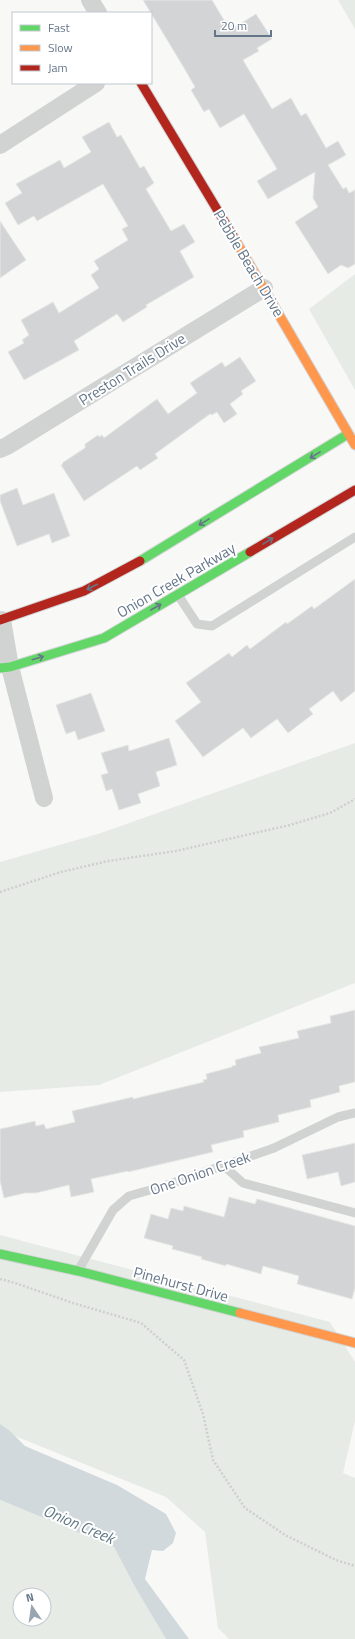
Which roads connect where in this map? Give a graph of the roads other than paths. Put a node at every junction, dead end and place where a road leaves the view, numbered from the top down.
1 (90, 0) edge
2 (97, 12) edge
3 (94, 84) edge
4 (141, 84) edge
5 (0, 145) edge
6 (264, 288) junction
7 (352, 431) edge
8 (355, 445) edge
9 (0, 449) edge
10 (355, 490) edge
11 (355, 537) edge
12 (178, 595) junction
13 (1, 620) edge
14 (5, 667) edge
15 (44, 798) dead end
16 (355, 1113) edge
17 (224, 1166) junction
18 (355, 1213) edge
19 (0, 1254) edge
20 (78, 1271) junction
21 (355, 1343) edge

1 - 2 street
3 - 5 street
4 - 6 street, Pebble Beach Drive
6 - 7 street, Pebble Beach Drive
6 - 9 street, Preston Trails Drive
7 - 8 street, Pebble Beach Drive
7 -> 13 street
12 -> 10 street, Onion Creek Parkway
11 - 12 lane
14 -> 12 street, Onion Creek Parkway
13 - 14 street
14 - 15 street
16 - 17 lane, One Onion Creek
17 - 18 lane
17 - 20 lane, One Onion Creek
19 - 20 street, Pinehurst Drive
20 - 21 street, Pinehurst Drive

